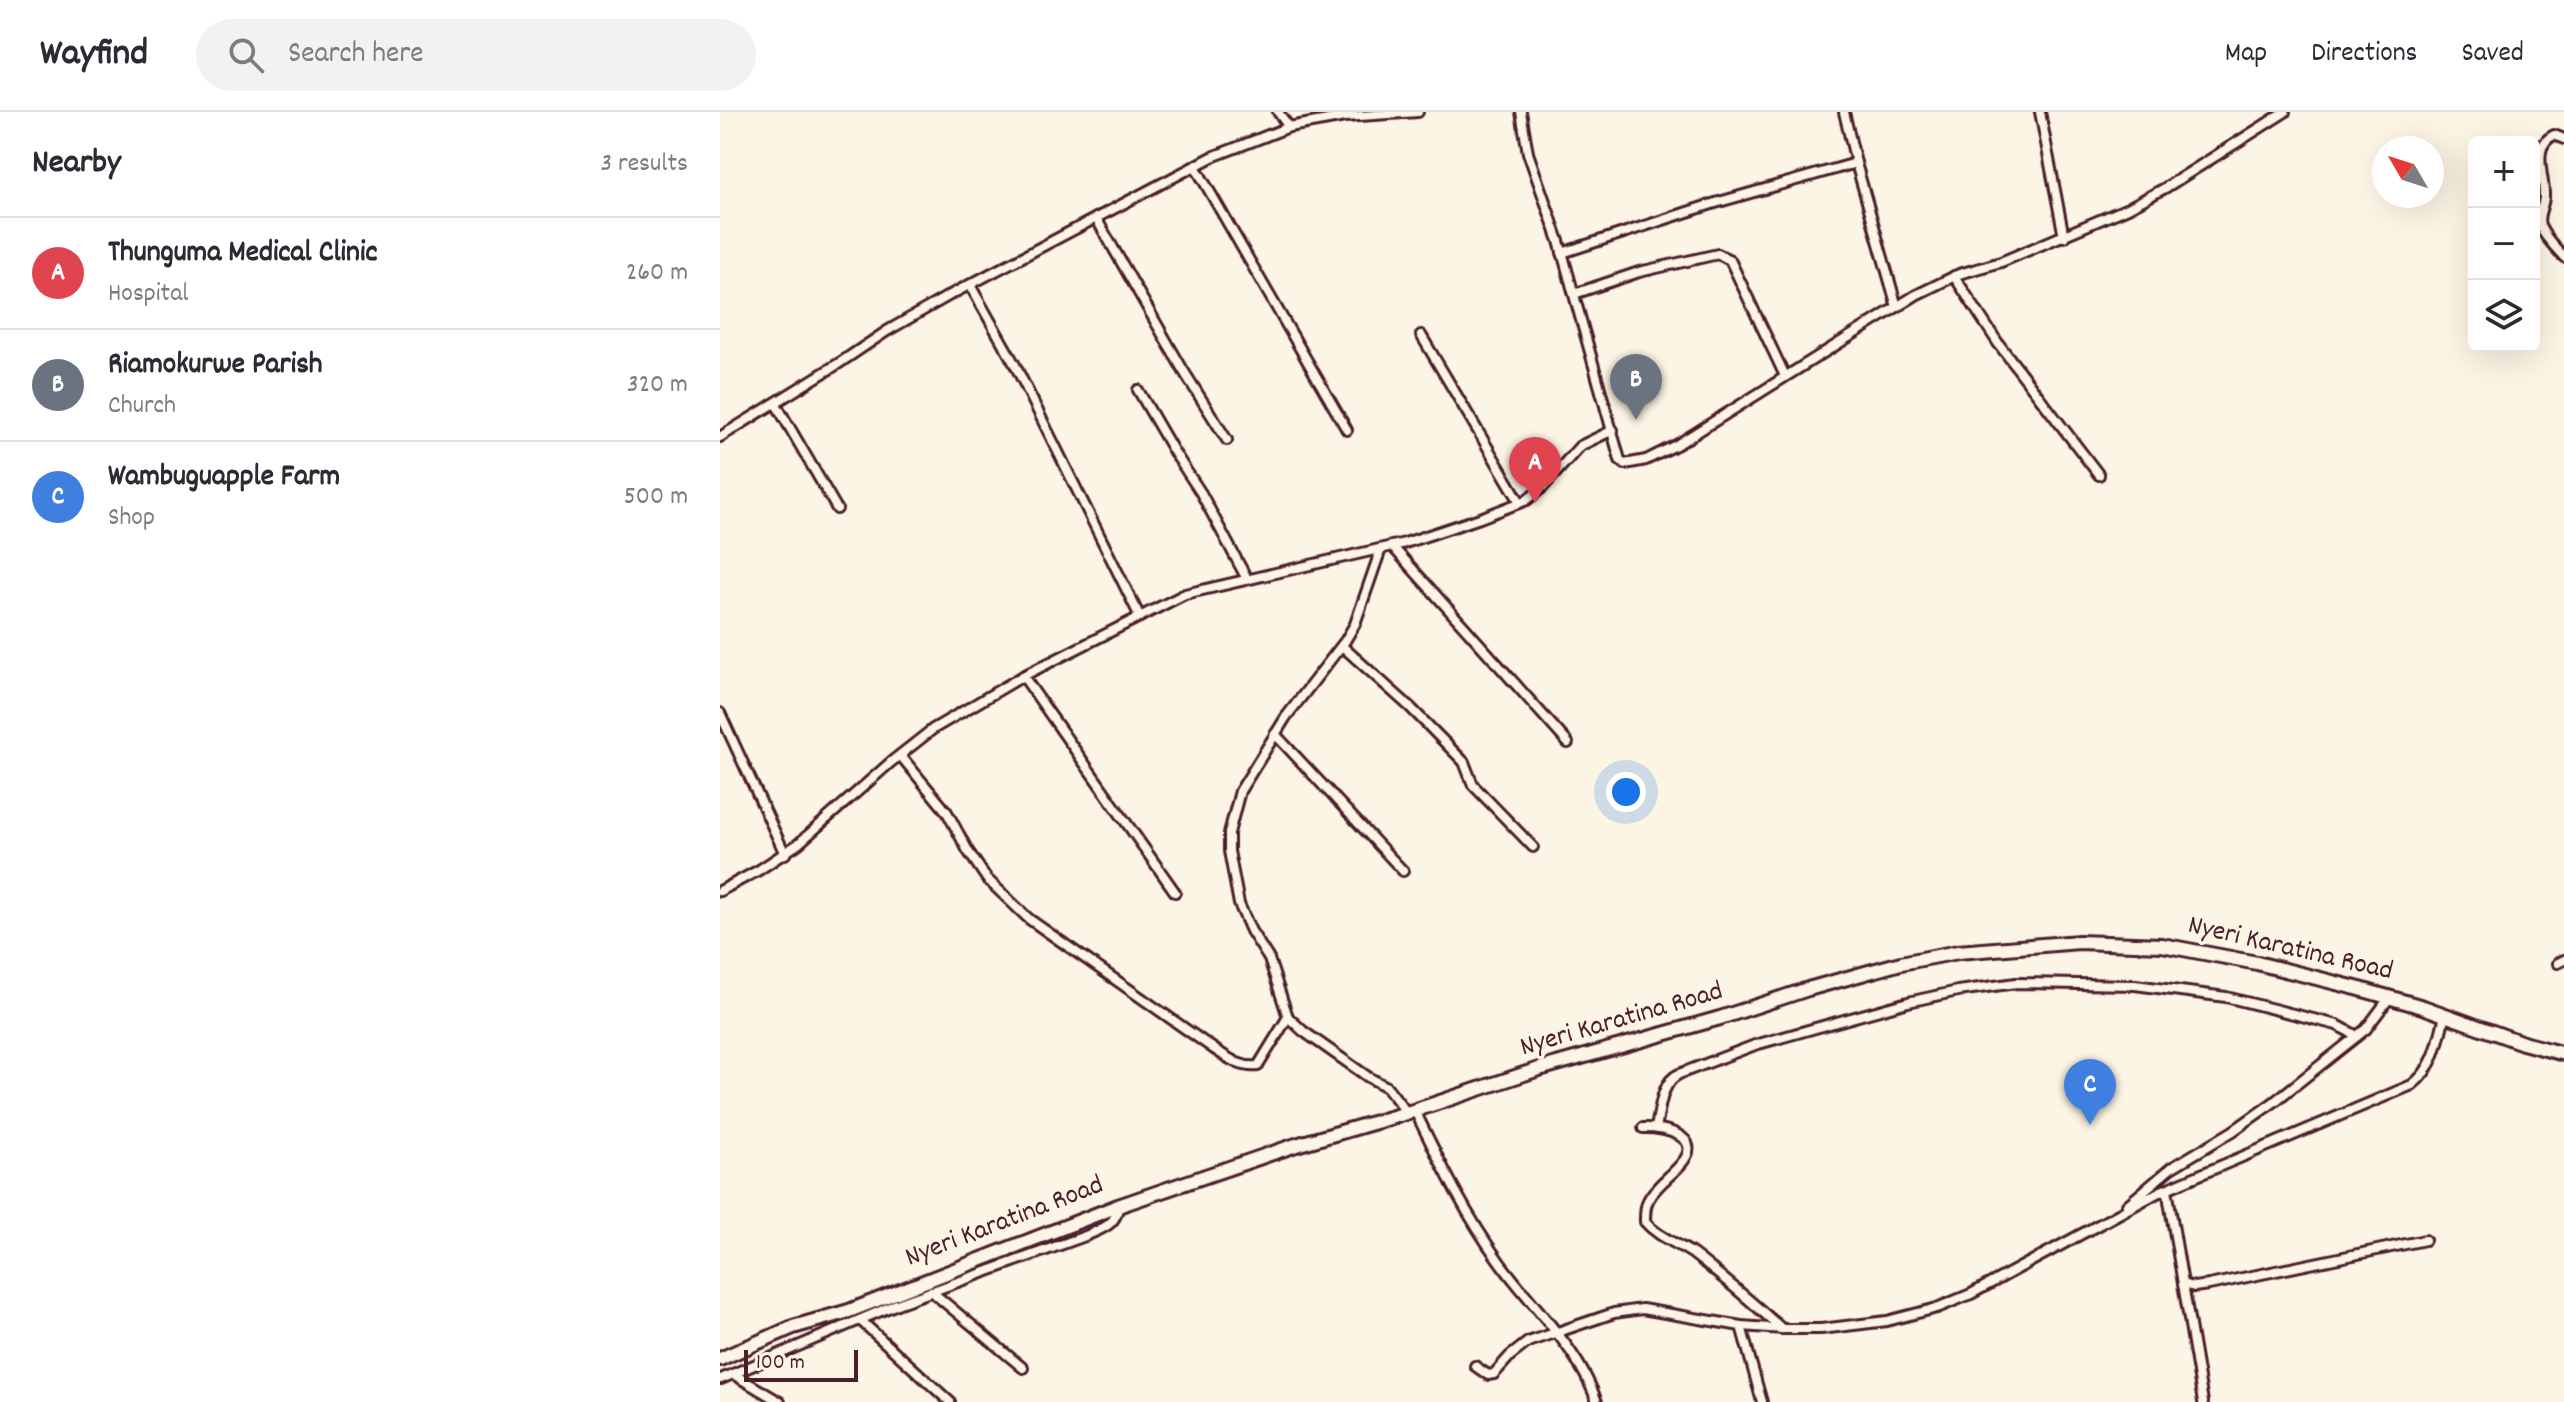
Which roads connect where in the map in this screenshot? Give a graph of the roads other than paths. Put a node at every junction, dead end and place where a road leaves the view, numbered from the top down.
1 (1278, 112) edge
2 (1418, 112) edge
3 (1521, 112) edge
4 (1844, 112) edge
5 (2040, 112) edge
6 (2285, 112) edge
7 (1289, 127) junction
8 (2564, 139) edge
9 (1856, 163) junction
10 (1195, 166) junction
11 (1096, 218) junction
12 (2064, 237) junction
13 (1562, 253) junction
14 (2564, 257) edge
15 (1954, 276) junction
16 (970, 285) junction
17 (1574, 294) junction
18 (1897, 307) junction
19 (1421, 335) dead end
20 (1785, 376) junction
21 (1138, 390) dead end
22 (776, 404) junction
23 (1347, 430) dead end
24 (1613, 430) junction
25 (720, 437) edge
26 (1227, 440) dead end
27 (2099, 475) dead end
28 (1520, 502) junction
29 (837, 509) dead end
30 (1392, 546) junction
31 (1381, 549) junction
32 (1247, 579) junction
33 (1140, 617) junction
34 (1342, 646) junction
35 (1023, 676) junction
36 (720, 713) edge
37 (1275, 734) junction
38 (1568, 743) dead end
39 (900, 755) junction
40 (1533, 847) dead end
41 (785, 854) junction
42 (1403, 871) dead end
43 (720, 891) edge
44 (1175, 892) dead end
45 (2390, 997) junction
46 (2445, 1015) junction
47 (1288, 1017) junction
48 (2357, 1036) junction
49 (2564, 1054) edge
50 (1411, 1112) junction
51 (1643, 1128) dead end
52 (1656, 1128) junction
53 (2167, 1189) junction
54 (1118, 1206) junction
55 (2114, 1215) junction
56 (2425, 1240) dead end
57 (2183, 1284) junction
58 (931, 1291) junction
59 (860, 1320) junction
60 (1741, 1326) junction
61 (1782, 1329) junction
62 (1556, 1331) junction
63 (720, 1359) edge
64 (1475, 1366) dead end
65 (1023, 1368) dead end
66 (733, 1374) junction
67 (720, 1378) edge
68 (780, 1402) edge
69 (950, 1402) edge
70 (1597, 1402) edge
71 (1762, 1402) edge
72 (2203, 1402) edge

1 - 7 street
2 - 7 street
3 - 13 street
4 - 9 street
5 - 12 street
6 - 12 street
7 - 10 street
8 - 14 street
9 - 13 street
9 - 18 street
10 - 11 street
10 - 23 street
11 - 16 street
11 - 26 street
12 - 15 street
13 - 17 street
15 - 18 street
15 - 27 street
16 - 22 street
16 - 33 street
17 - 20 street
17 - 24 street
18 - 20 street
19 - 28 street
20 - 24 street
21 - 32 street
22 - 25 street
22 - 29 street
24 - 28 street
28 - 30 street
30 - 31 street
30 - 38 street
31 - 32 street
31 - 34 street
32 - 33 street
33 - 35 street
34 - 37 street
34 - 40 street
35 - 39 street
35 - 44 street
36 - 41 street
37 - 42 street
37 - 47 street
39 - 41 street
39 - 47 street
41 - 43 street
45 - 46 highway, Nyeri Karatina Road
45 - 48 street
45 - 50 highway, Nyeri Karatina Road
46 - 49 highway, Nyeri Karatina Road
46 - 53 street
47 - 50 street
48 - 52 street
48 - 55 street
50 - 54 highway, Nyeri Karatina Road
50 - 62 street
51 - 52 street
52 - 61 street
53 - 55 street
53 - 57 street
54 - 58 street
54 - 63 highway, Nyeri Karatina Road
55 - 61 street
56 - 57 street
57 - 72 street
58 - 59 street
58 - 65 street
59 - 66 street
59 - 69 street
60 - 61 street
60 - 62 street
60 - 71 street
62 - 64 street
62 - 70 street
66 - 67 street
66 - 68 street

